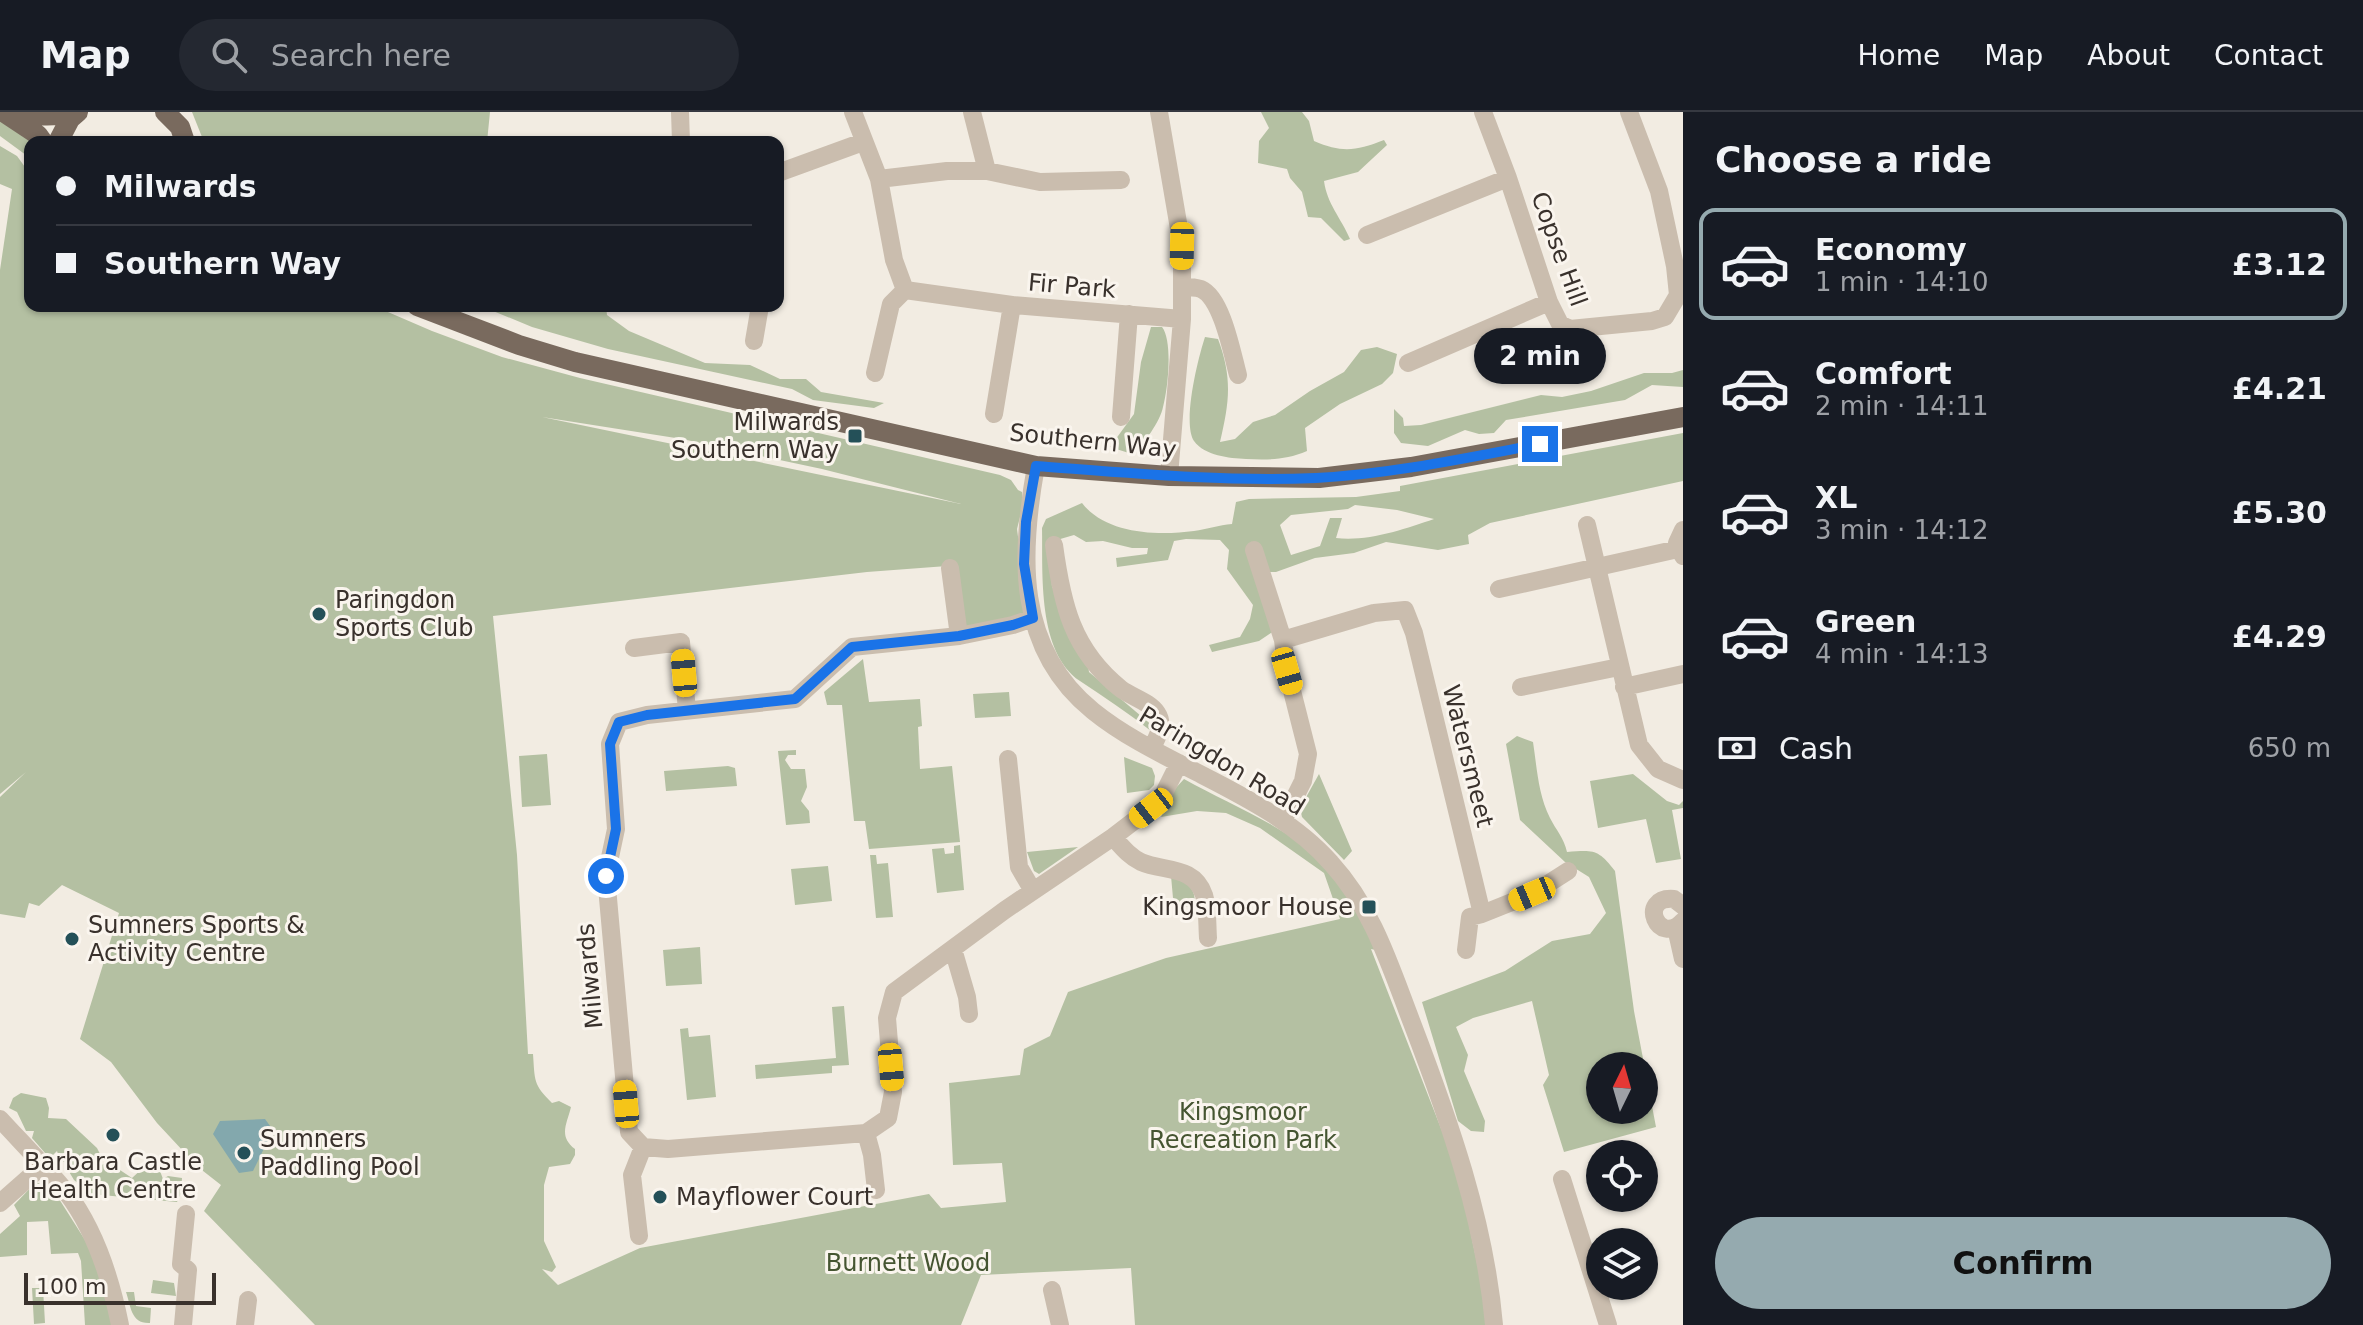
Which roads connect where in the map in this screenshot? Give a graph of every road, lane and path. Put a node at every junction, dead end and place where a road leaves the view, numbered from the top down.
1 (4, 112) edge
2 (12, 112) edge
3 (68, 112) edge
4 (78, 112) edge
5 (680, 112) edge
6 (853, 112) edge
7 (972, 112) edge
8 (1159, 112) edge
9 (1483, 112) edge
10 (1629, 112) edge
11 (39, 136) edge
12 (61, 136) edge
13 (681, 136) edge
14 (863, 142) junction
15 (784, 171) edge
16 (987, 171) junction
17 (1508, 178) junction
18 (879, 179) junction
19 (1121, 180) dead end
20 (1367, 235) dead end
21 (1182, 287) junction
22 (905, 290) junction
23 (1549, 302) junction
24 (1012, 305) junction
25 (433, 312) edge
26 (759, 312) edge
27 (1129, 314) junction
28 (1182, 319) junction
29 (754, 341) dead end
30 (1408, 363) dead end
31 (875, 373) dead end
32 (1238, 375) dead end
33 (994, 414) dead end
34 (1121, 417) dead end
35 (1683, 417) edge
36 (1036, 466) junction
37 (1169, 476) junction
38 (1587, 525) dead end
39 (1683, 530) edge
40 (1054, 545) dead end
41 (1254, 550) dead end
42 (1680, 553) edge
43 (1596, 567) junction
44 (950, 568) dead end
45 (1499, 589) dead end
46 (1033, 618) junction
47 (959, 636) junction
48 (1283, 640) junction
49 (634, 648) dead end
50 (1619, 667) junction
51 (1683, 674) edge
52 (1521, 687) dead end
53 (1624, 687) junction
54 (687, 711) junction
55 (1152, 748) junction
56 (1008, 759) dead end
57 (1179, 763) junction
58 (1683, 780) edge
59 (1283, 821) junction
60 (1113, 837) junction
61 (1568, 871) dead end
62 (1033, 891) junction
63 (1683, 906) edge
64 (1482, 914) junction
65 (1680, 924) edge
66 (1208, 938) dead end
67 (953, 949) junction
68 (1466, 950) dead end
69 (1683, 959) edge
70 (969, 1014) dead end
71 (0, 1119) edge
72 (866, 1133) junction
73 (643, 1147) junction
74 (42, 1166) junction
75 (1562, 1179) dead end
76 (876, 1190) dead end
77 (0, 1203) edge
78 (186, 1214) dead end
79 (639, 1236) dead end
80 (1052, 1290) dead end
81 (248, 1300) dead end
82 (120, 1325) edge
83 (183, 1325) edge
84 (245, 1325) edge
85 (1060, 1325) edge
86 (1494, 1325) edge
87 (1608, 1325) edge

1 - 11 main road
2 - 3 main road
4 - 12 main road
5 - 13 street
6 - 14 street
7 - 16 street
8 - 21 street
9 - 17 street, Copse Hill
10 - 23 street, Copse Hill
14 - 15 street
14 - 18 street
16 - 18 street
16 - 19 street
17 - 20 street
17 - 23 street, Copse Hill
18 - 22 street
21 - 28 street
21 - 32 street
22 - 24 street, Fir Park
22 - 31 street
23 - 30 street
24 - 27 street, Fir Park
24 - 33 street, Fir Park
25 - 36 main road, Southern Way
26 - 29 street
27 - 28 street, Fir Park
27 - 34 street, Fir Park
28 - 37 street
35 - 37 main road, Southern Way
36 - 37 main road, Southern Way
36 - 46 street, Paringdon Road
38 - 43 street
39 - 42 street
40 - 55 street
41 - 48 street
42 - 43 street
43 - 45 street
43 - 50 street
44 - 47 street
46 - 47 street, Milwards
46 - 55 street, Paringdon Road
47 - 54 street, Milwards
48 - 59 street
48 - 64 street, Watersmeet
49 - 54 street
50 - 52 street
50 - 53 street
51 - 53 street
53 - 58 street
54 - 73 street, Milwards
55 - 57 street, Paringdon Road
56 - 62 street
57 - 59 street, Paringdon Road
57 - 60 street
59 - 86 street, Paringdon Road
60 - 62 street
60 - 66 street
61 - 64 street
62 - 67 street
63 - 65 street
64 - 68 street
65 - 69 street
67 - 70 street
67 - 72 street
71 - 74 street
72 - 73 street
72 - 76 street
73 - 79 street
74 - 77 street
74 - 82 street
75 - 87 street
78 - 83 street
80 - 85 street
81 - 84 street

